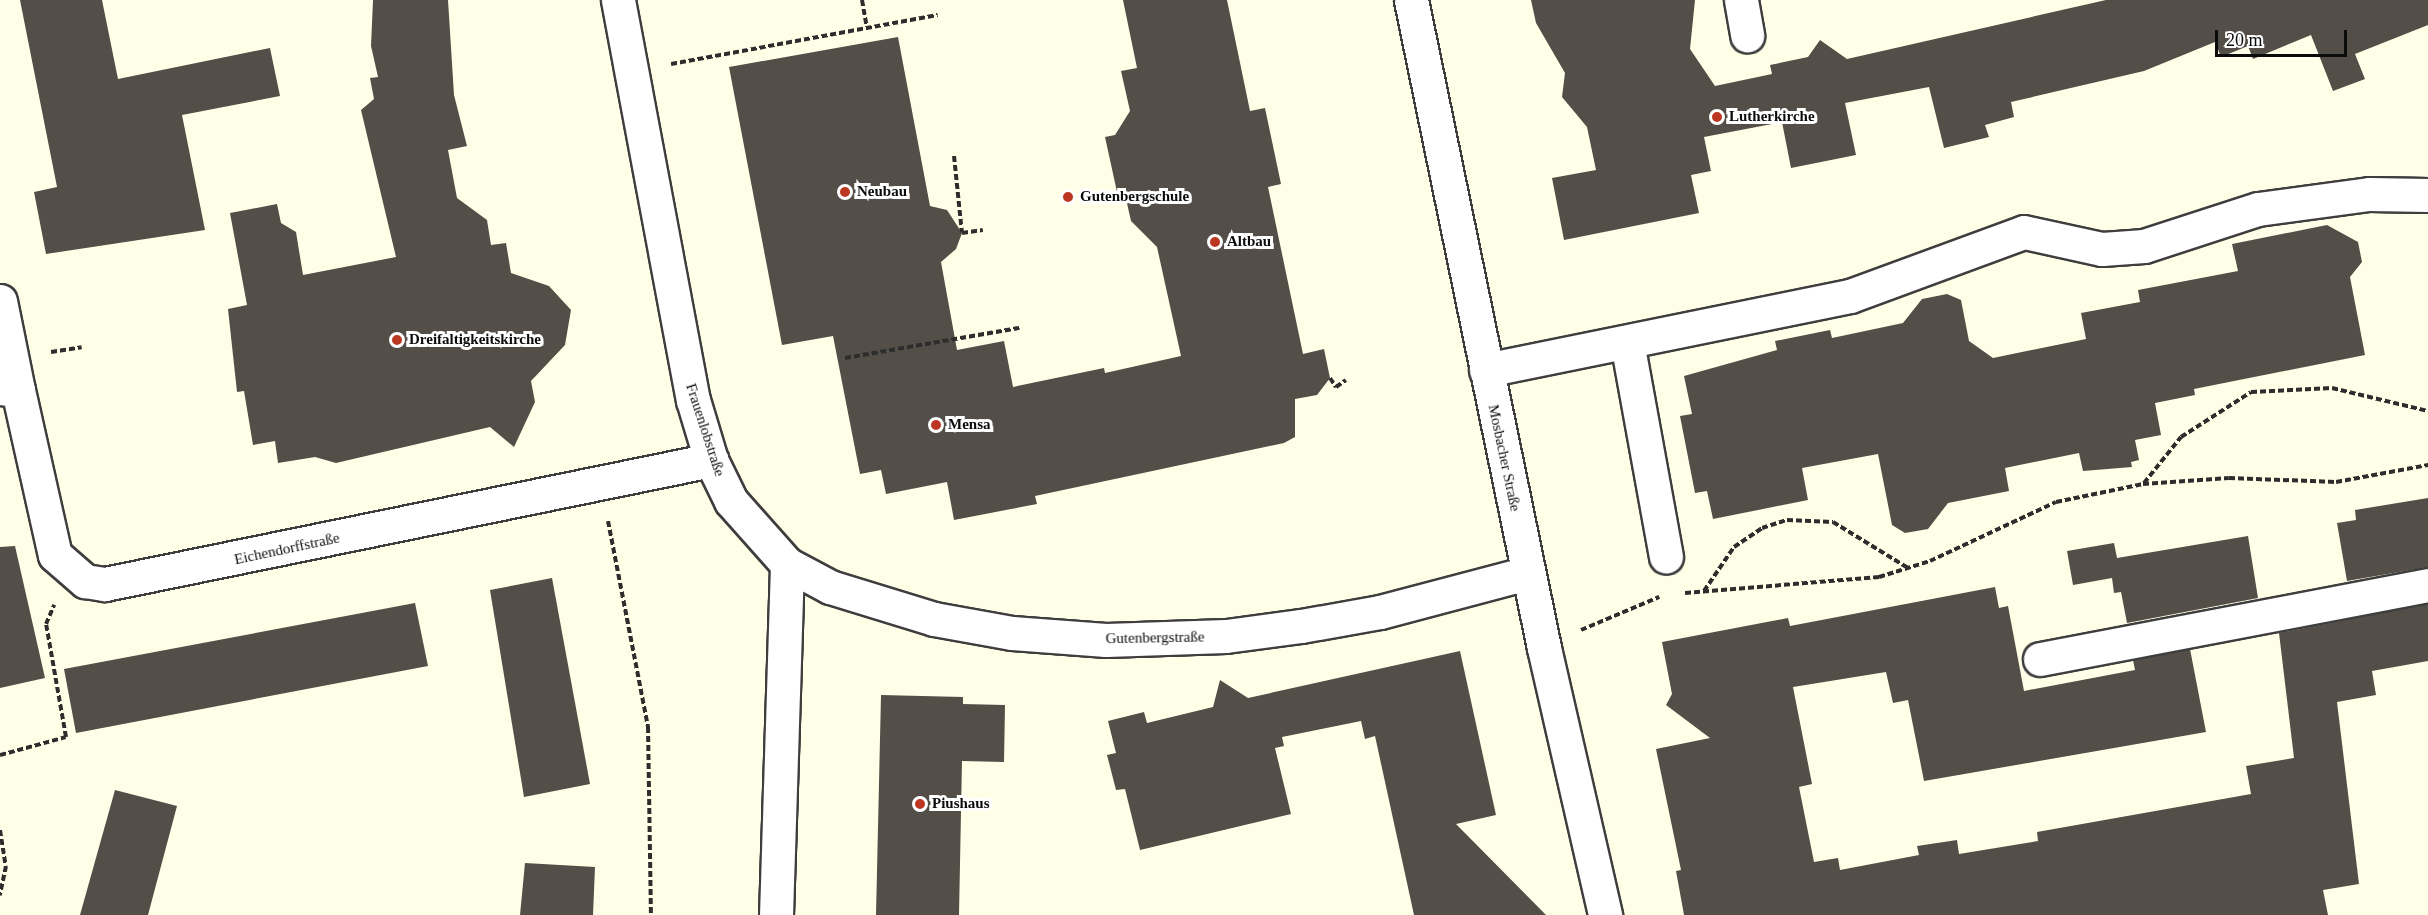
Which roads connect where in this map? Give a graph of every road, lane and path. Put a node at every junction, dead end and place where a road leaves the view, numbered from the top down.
1 (618, 0) edge
2 (862, 0) edge
3 (1411, 0) edge
4 (1741, 0) edge
5 (938, 15) dead end
6 (867, 27) junction
7 (1747, 35) dead end
8 (627, 72) junction
9 (954, 156) dead end
10 (2428, 195) edge
11 (983, 230) dead end
12 (0, 301) edge
13 (1019, 328) dead end
14 (1627, 342) junction
15 (845, 358) dead end
16 (1486, 370) junction
17 (1330, 378) dead end
18 (1346, 380) dead end
19 (9, 389) edge
20 (2428, 411) edge
21 (711, 460) junction
22 (2428, 465) edge
23 (599, 483) junction
24 (2144, 484) junction
25 (1666, 556) dead end
26 (787, 564) junction
27 (1909, 569) junction
28 (68, 570) junction
29 (1528, 573) junction
30 (2428, 585) edge
31 (1704, 591) junction
32 (1673, 594) dead end
33 (1665, 596) dead end
34 (1544, 648) junction
35 (2040, 659) dead end
36 (0, 755) edge
37 (0, 830) edge
38 (0, 895) edge
39 (651, 915) edge
40 (776, 915) edge
41 (1605, 915) edge

1 - 8 street, Frauenlobstraße
2 - 6 path
3 - 16 street, Mosbacher Straße
4 - 7 street
5 - 6 path
6 - 8 path
8 - 21 street, Frauenlobstraße
9 - 11 path
10 - 14 street
12 - 19 street
13 - 15 path
14 - 16 street
14 - 25 street
16 - 29 street, Mosbacher Straße
17 - 18 path
19 - 28 street
20 - 24 path
21 - 23 street, Eichendorffstraße
21 - 26 street, Frauenlobstraße
22 - 24 path
23 - 28 street, Eichendorffstraße
23 - 39 path
24 - 27 path
26 - 29 street, Gutenbergstraße
26 - 40 street
27 - 31 path
27 - 31 path
28 - 36 path
29 - 34 street, Mosbacher Straße
30 - 35 street
31 - 32 path
33 - 34 path
34 - 41 street, Mosbacher Straße
37 - 38 path

